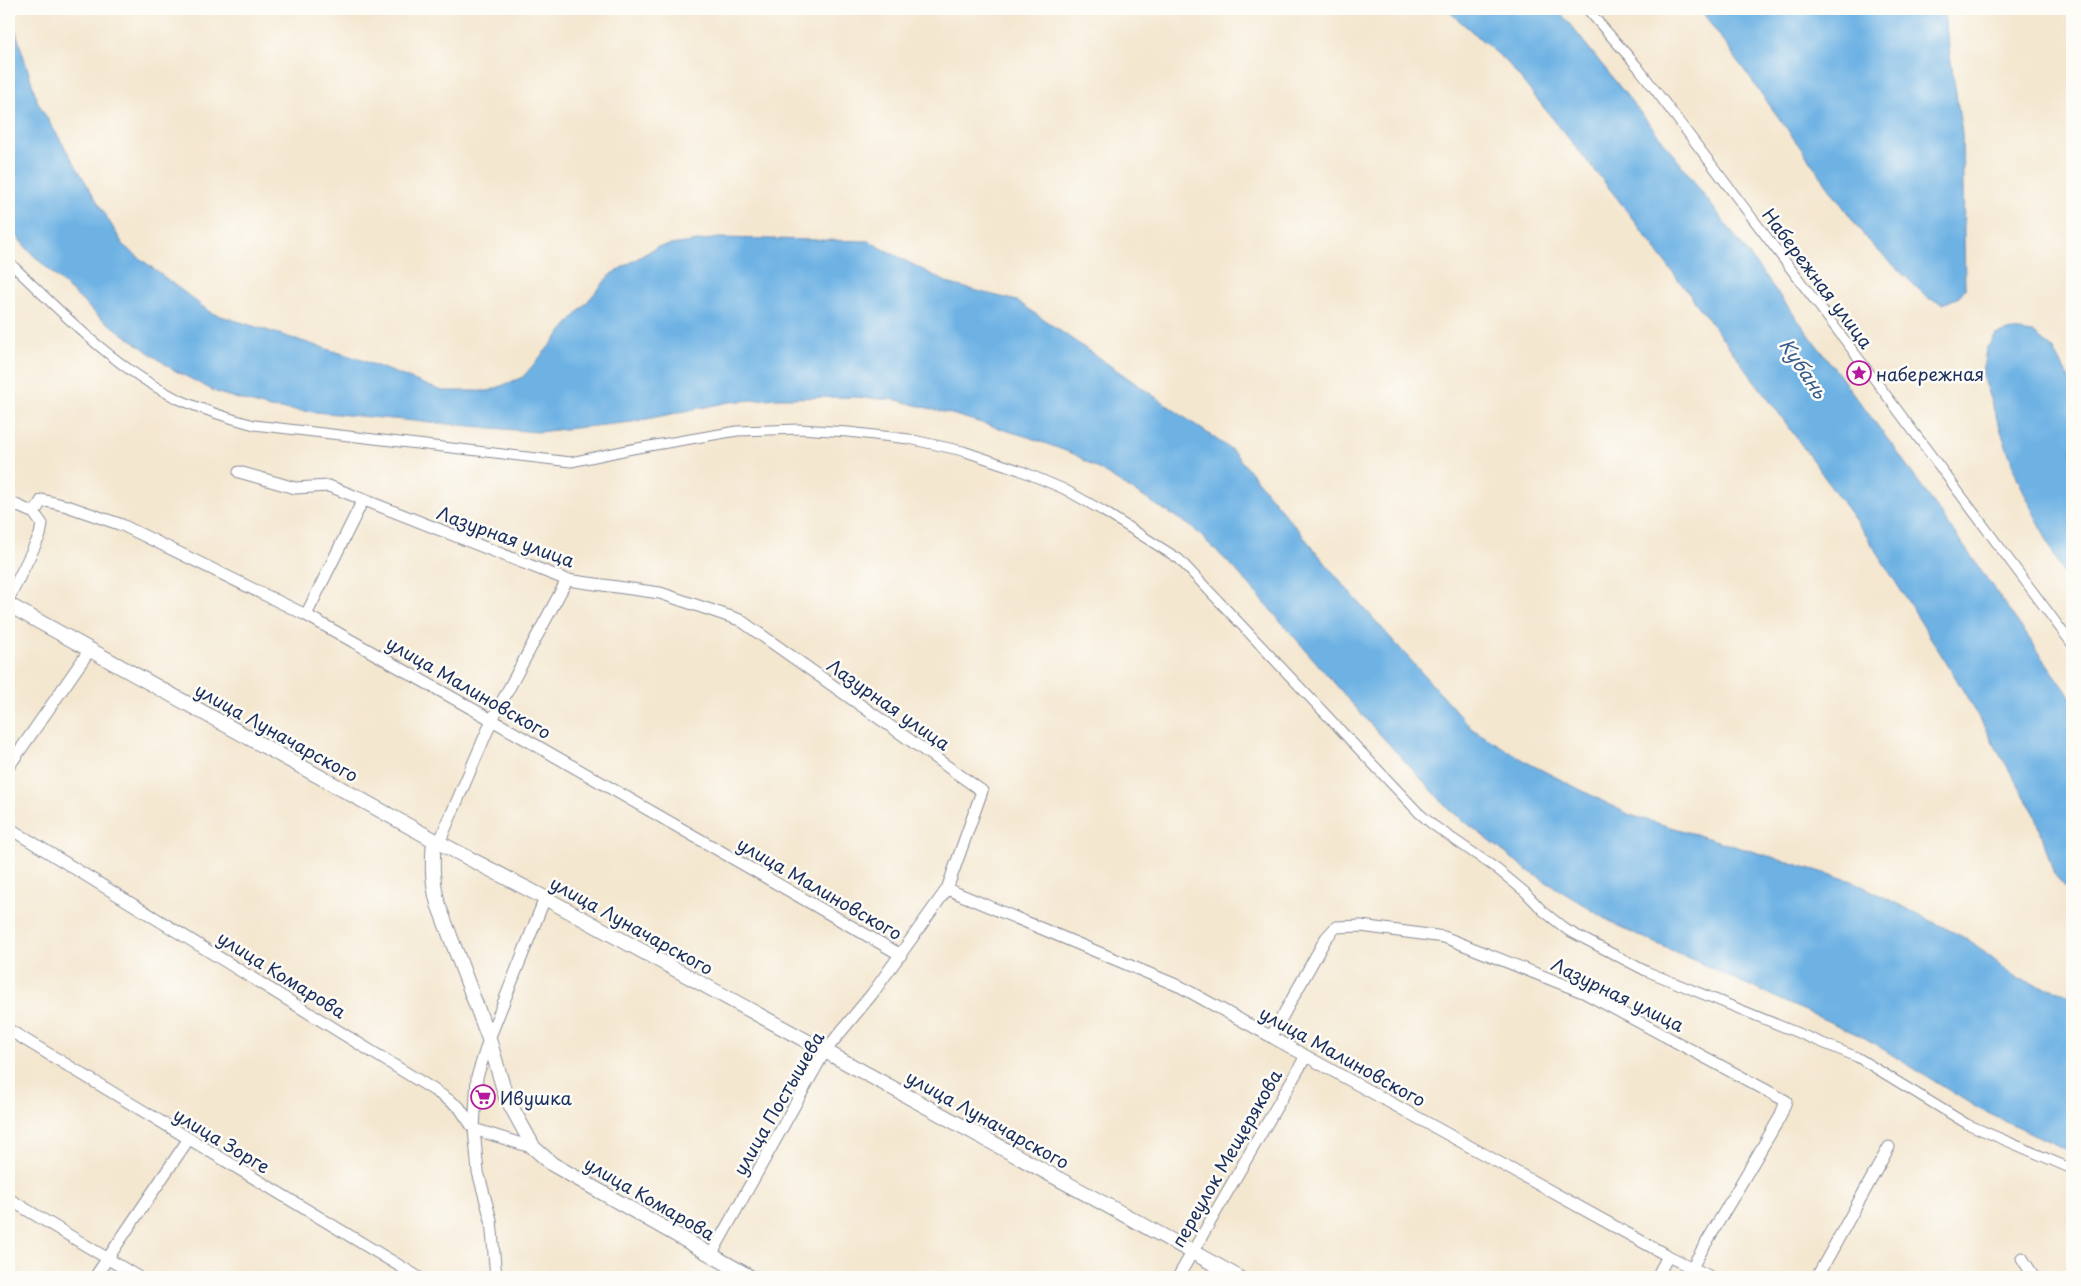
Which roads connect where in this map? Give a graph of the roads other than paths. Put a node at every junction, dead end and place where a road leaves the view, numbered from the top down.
1 (1586, 9) edge
2 (9, 262) edge
3 (239, 472) dead end
4 (363, 500) junction
5 (9, 502) edge
6 (34, 513) junction
7 (567, 580) junction
8 (9, 598) edge
9 (9, 605) edge
10 (306, 615) junction
11 (2072, 644) edge
12 (89, 650) junction
13 (492, 720) junction
14 (9, 766) edge
15 (982, 791) joint
16 (9, 828) edge
17 (436, 842) junction
18 (947, 889) junction
19 (545, 898) junction
20 (901, 955) junction
21 (9, 1030) edge
22 (1271, 1037) junction
23 (489, 1039) junction
24 (824, 1050) junction
25 (1306, 1056) junction
26 (474, 1129) junction
27 (188, 1140) junction
28 (1889, 1147) dead end
29 (534, 1148) junction
30 (2072, 1169) edge
31 (9, 1199) edge
32 (1191, 1252) junction
33 (711, 1254) junction
34 (1668, 1256) junction
35 (107, 1258) junction
36 (2022, 1258) dead end
37 (1692, 1267) junction
38 (741, 1275) edge
39 (95, 1277) edge
40 (138, 1277) edge
41 (418, 1277) edge
42 (496, 1277) edge
43 (1178, 1277) edge
44 (1238, 1277) edge
45 (1657, 1277) edge
46 (1711, 1277) edge
47 (1817, 1277) edge
48 (2034, 1277) edge

1 - 11 street, Набережная улица
2 - 30 street
3 - 4 street, Лазурная улица
4 - 7 street, Лазурная улица
4 - 10 street
5 - 6 street
6 - 8 street
6 - 10 street, улица Малиновского
7 - 13 street
7 - 15 street, Лазурная улица
9 - 12 street, улица Луначарского
10 - 13 street, улица Малиновского
12 - 14 street
12 - 17 street, улица Луначарского
13 - 17 street
13 - 20 street, улица Малиновского
15 - 18 street, улица Постышева
16 - 26 street, улица Комарова
17 - 19 street, улица Луначарского
17 - 23 street, улица Комарова
18 - 20 street, улица Постышева
18 - 22 street, улица Малиновского
19 - 23 street
19 - 24 street, улица Луначарского
20 - 24 street, улица Постышева
21 - 27 street, улица Зорге
22 - 25 street, улица Малиновского
22 - 37 street, Лазурная улица
23 - 26 street
23 - 29 street, улица Комарова
24 - 32 street, улица Луначарского
24 - 33 street, улица Постышева
25 - 32 street, переулок Мещерякова
25 - 34 street, улица Малиновского
26 - 29 street, улица Комарова
26 - 42 street
27 - 35 street
27 - 41 street, улица Зорге
28 - 47 street
29 - 33 street, улица Комарова
31 - 35 street
32 - 43 street, переулок Мещерякова
32 - 44 street, улица Луначарского
33 - 38 street, улица Комарова
34 - 37 street, улица Малиновского
34 - 45 street
35 - 39 street
35 - 40 street
36 - 48 street
37 - 46 street, улица Малиновского

